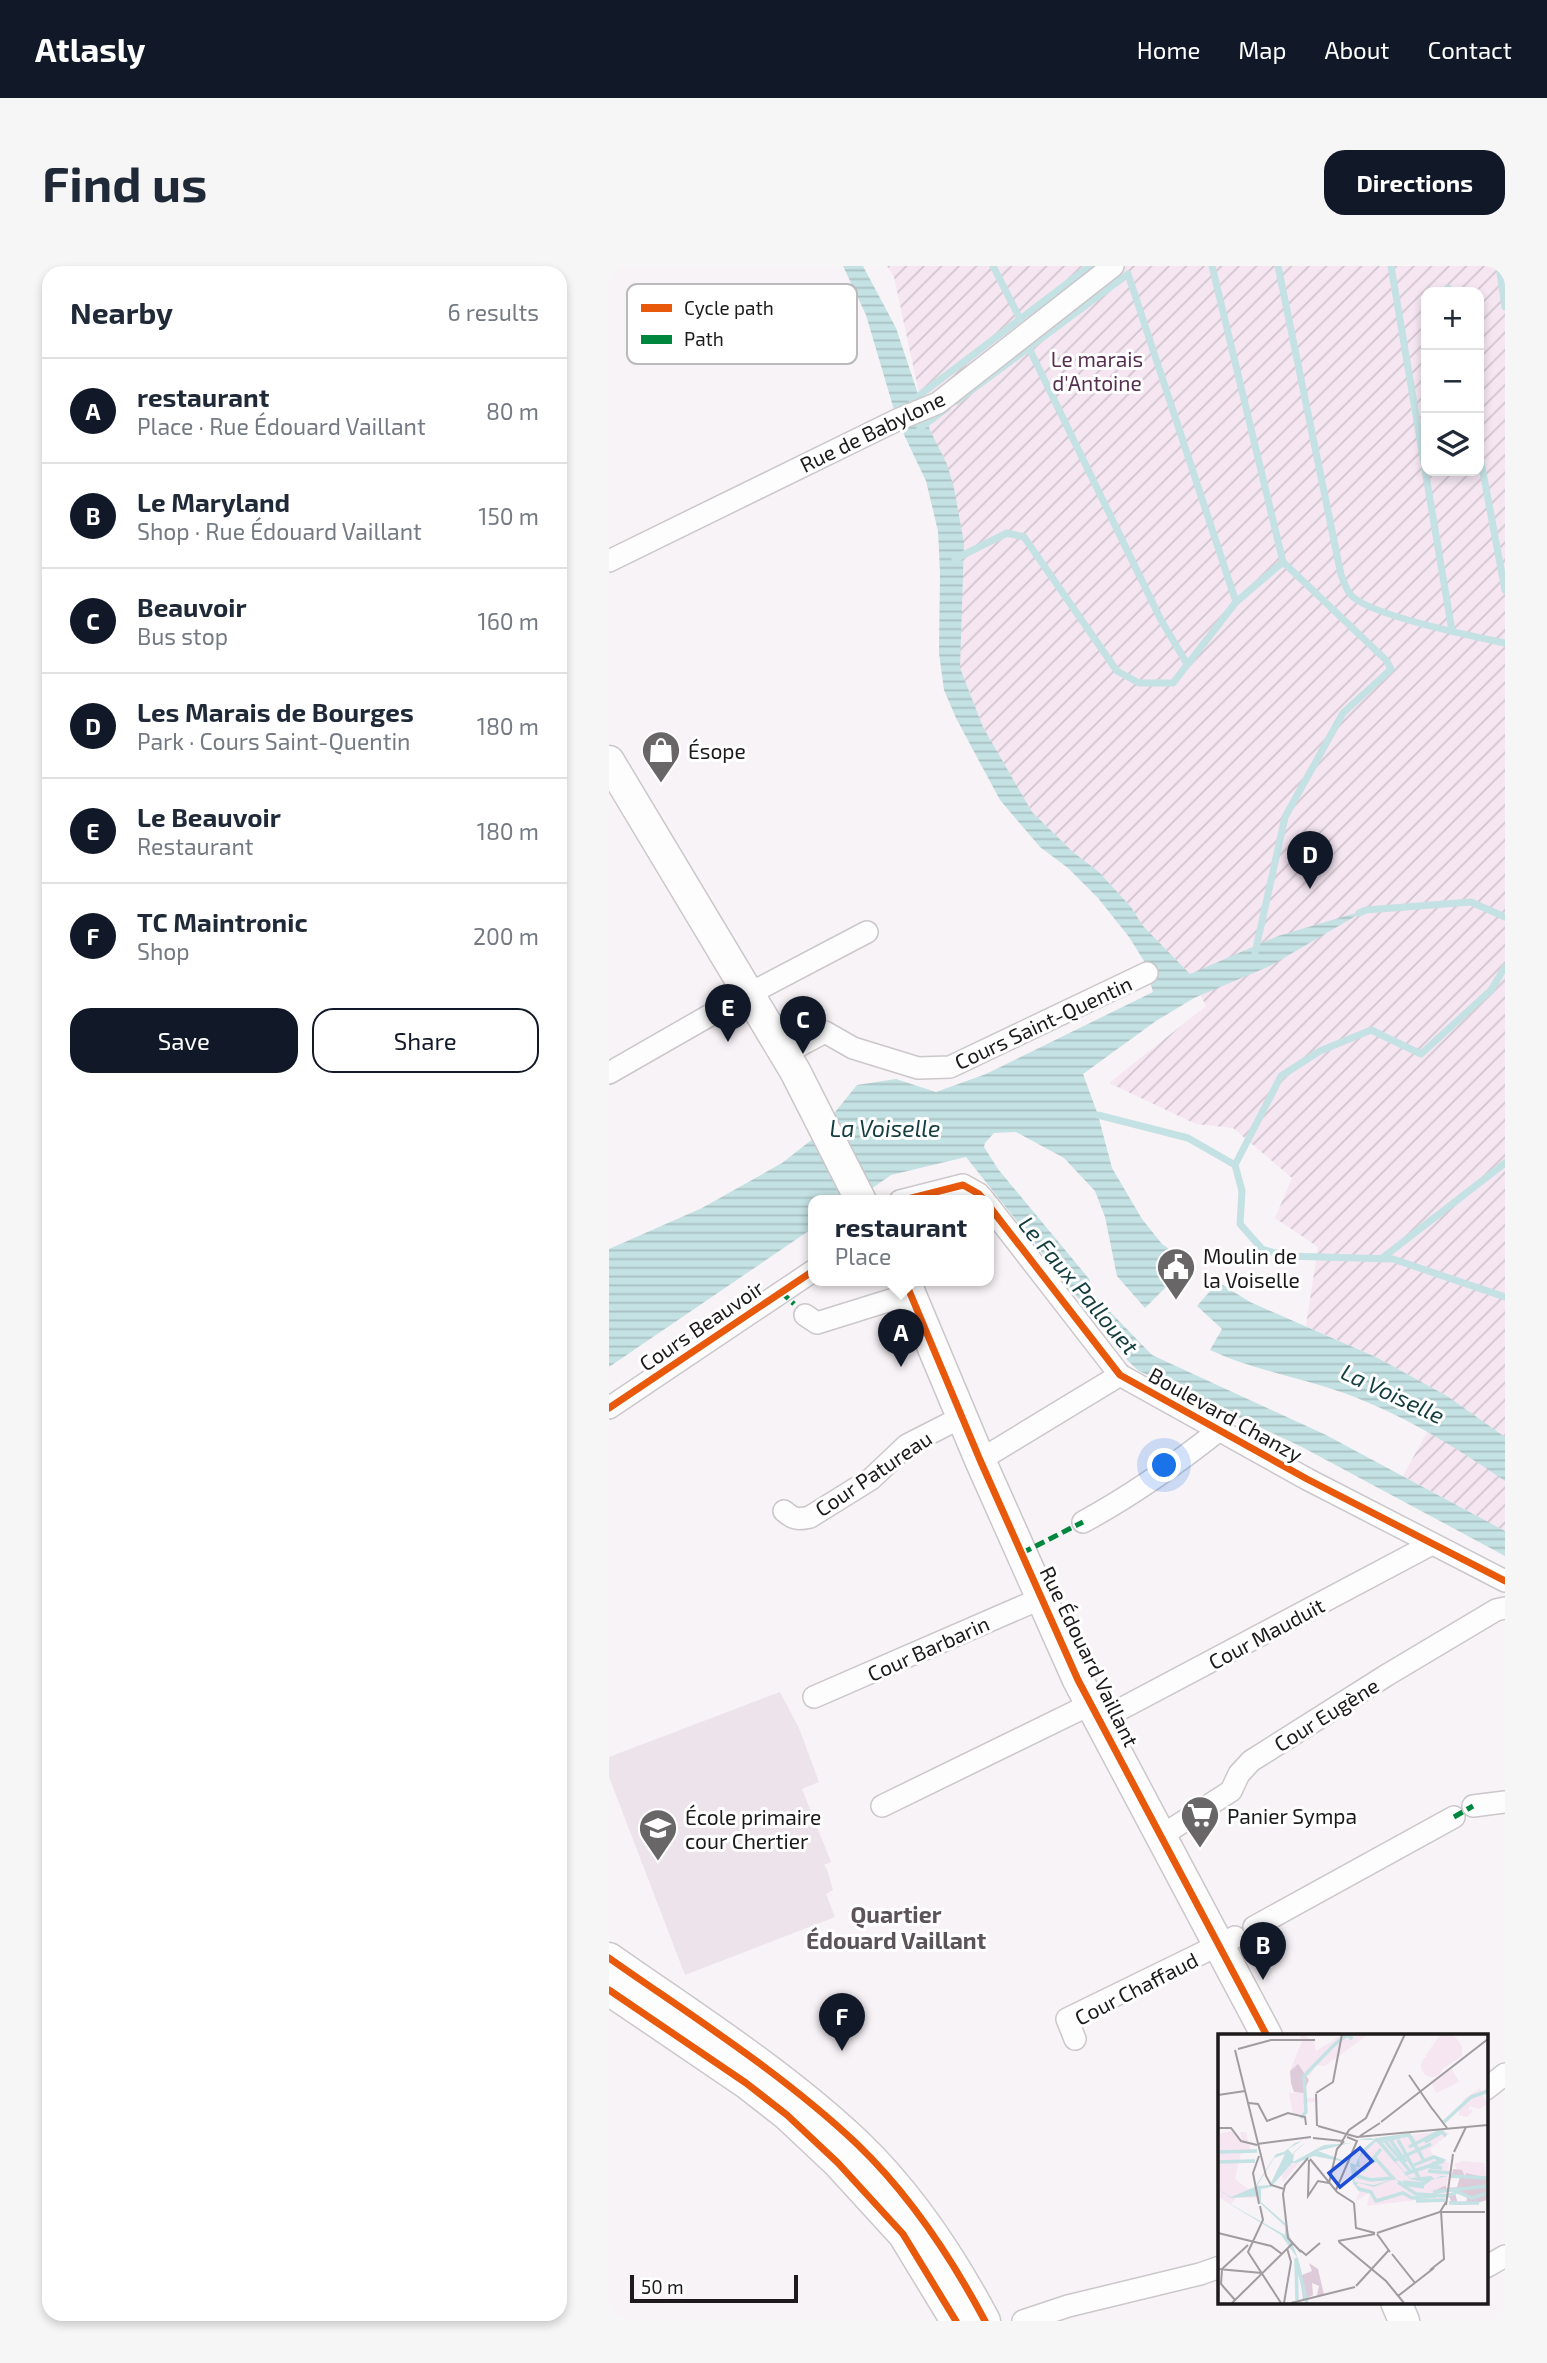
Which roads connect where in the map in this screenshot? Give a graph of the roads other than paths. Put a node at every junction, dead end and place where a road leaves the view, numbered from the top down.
1 (1113, 266) edge
2 (609, 561) edge
3 (609, 761) edge
4 (867, 932) dead end
5 (1147, 973) dead end
6 (748, 994) junction
7 (785, 1054) junction
8 (609, 1073) edge
9 (858, 1195) edge
10 (924, 1195) edge
11 (980, 1195) edge
12 (994, 1212) edge
13 (808, 1274) edge
14 (907, 1288) edge
15 (805, 1315) dead end
16 (1120, 1375) junction
17 (609, 1409) edge
18 (962, 1418) junction
19 (1218, 1430) junction
20 (980, 1460) junction
21 (784, 1511) dead end
22 (1083, 1522) dead end
23 (1432, 1544) junction
24 (1505, 1581) edge
25 (1042, 1598) junction
26 (1505, 1608) edge
27 (814, 1698) dead end
28 (1095, 1712) junction
29 (1505, 1802) edge
30 (882, 1806) dead end
31 (1473, 1806) dead end
32 (1454, 1817) dead end
33 (1161, 1836) junction
34 (1254, 1927) dead end
35 (1227, 1941) junction
36 (609, 1958) edge
37 (609, 1990) edge
38 (1266, 2034) edge
39 (1075, 2039) dead end
40 (1505, 2074) edge
41 (1487, 2088) edge
42 (1505, 2256) edge
43 (1487, 2266) edge
44 (1218, 2268) edge
45 (956, 2321) edge
46 (985, 2321) edge
47 (1023, 2321) edge

1 - 2 street, Rue de Babylone
3 - 6 street
4 - 6 street
5 - 7 street, Cours Saint-Quentin
6 - 7 street
6 - 8 street
7 - 9 street
10 - 11 street
12 - 16 street, Boulevard Chanzy
13 - 17 street, Cours Beauvoir
14 - 15 street
14 - 18 street, Rue Édouard Vaillant
16 - 19 street, Boulevard Chanzy
16 - 20 street
18 - 20 street, Rue Édouard Vaillant
18 - 21 street, Cour Patureau
19 - 22 street
19 - 23 street, Boulevard Chanzy
20 - 25 street, Rue Édouard Vaillant
23 - 24 street, Boulevard Chanzy
23 - 28 street, Cour Mauduit
25 - 27 street, Cour Barbarin
25 - 28 street, Rue Édouard Vaillant
26 - 33 street, Cour Eugène
28 - 30 street, Cour Mauduit
28 - 33 street, Rue Édouard Vaillant
29 - 31 street
32 - 34 street
33 - 35 street, Rue Édouard Vaillant
35 - 38 street, Rue Édouard Vaillant
35 - 39 street, Cour Chaffaud
36 - 46 street
37 - 45 street
40 - 41 street
42 - 43 street
44 - 47 street

